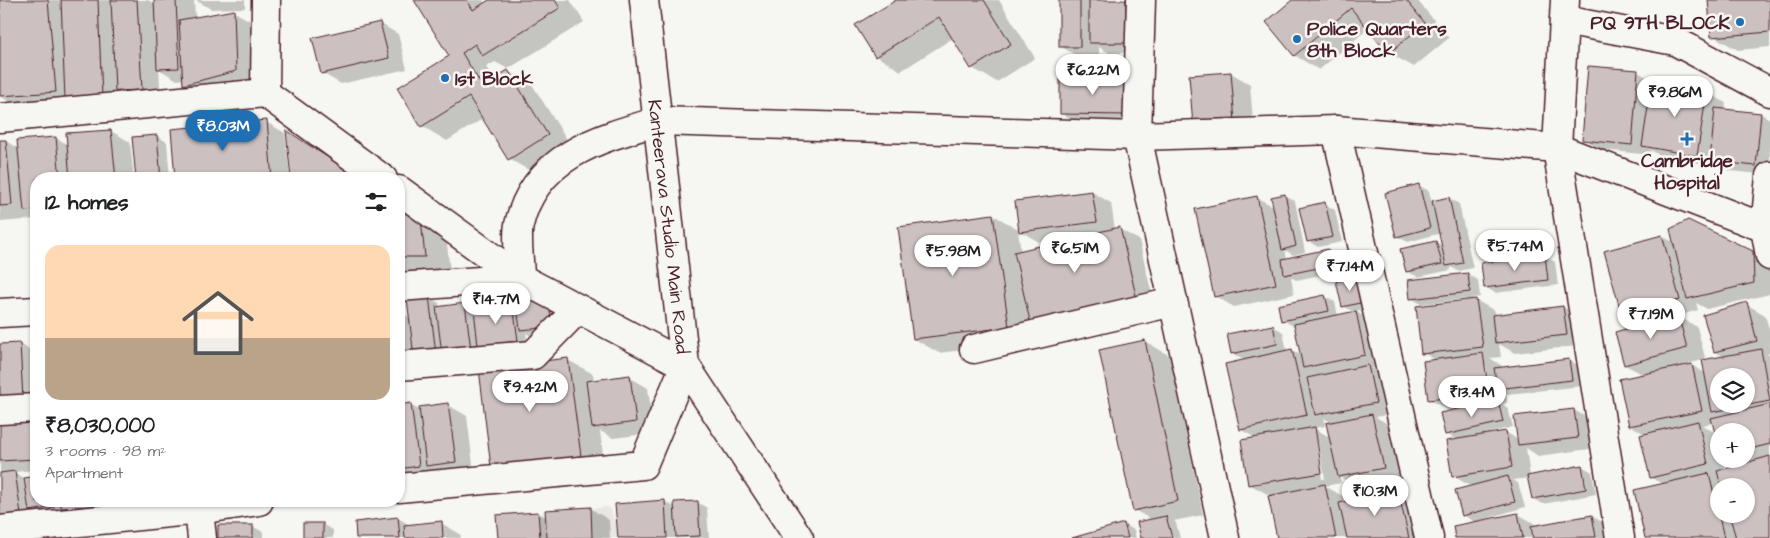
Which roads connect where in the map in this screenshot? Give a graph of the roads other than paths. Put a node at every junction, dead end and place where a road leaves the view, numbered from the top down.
1 (266, 0) edge
2 (644, 0) edge
3 (1141, 0) edge
4 (1564, 10) edge
5 (1770, 92) edge
6 (265, 94) junction
7 (0, 118) edge
8 (659, 121) junction
9 (1336, 130) junction
10 (1137, 136) junction
11 (1557, 148) junction
12 (373, 172) edge
13 (1770, 176) edge
14 (405, 194) edge
15 (1767, 229) edge
16 (1770, 256) edge
17 (520, 278) junction
18 (405, 287) edge
19 (1173, 302) junction
20 (578, 309) junction
21 (30, 311) edge
22 (0, 313) edge
23 (974, 349) dead end
24 (685, 365) junction
25 (405, 366) edge
26 (30, 408) edge
27 (0, 410) edge
28 (405, 487) edge
29 (191, 507) edge
30 (199, 507) edge
31 (0, 530) edge
32 (202, 538) edge
33 (800, 538) edge
34 (1225, 538) edge
35 (1429, 538) edge
36 (1620, 538) edge

1 - 6 street
2 - 8 street, Kanteerava Studio Main Road
3 - 10 street
4 - 5 street
4 - 11 street
6 - 7 street
6 - 12 street
8 - 10 street
8 - 17 street
8 - 24 street, Kanteerava Studio Main Road
9 - 10 street
9 - 11 street
9 - 35 street
10 - 19 street
11 - 15 street
11 - 36 street
13 - 15 street
14 - 17 street
15 - 16 street
17 - 18 street
17 - 20 street
19 - 23 street
19 - 34 street
20 - 24 street
20 - 25 street
21 - 22 street
24 - 28 street
24 - 33 street, Kanteerava Studio Main Road
26 - 27 street
29 - 31 street
30 - 32 street

